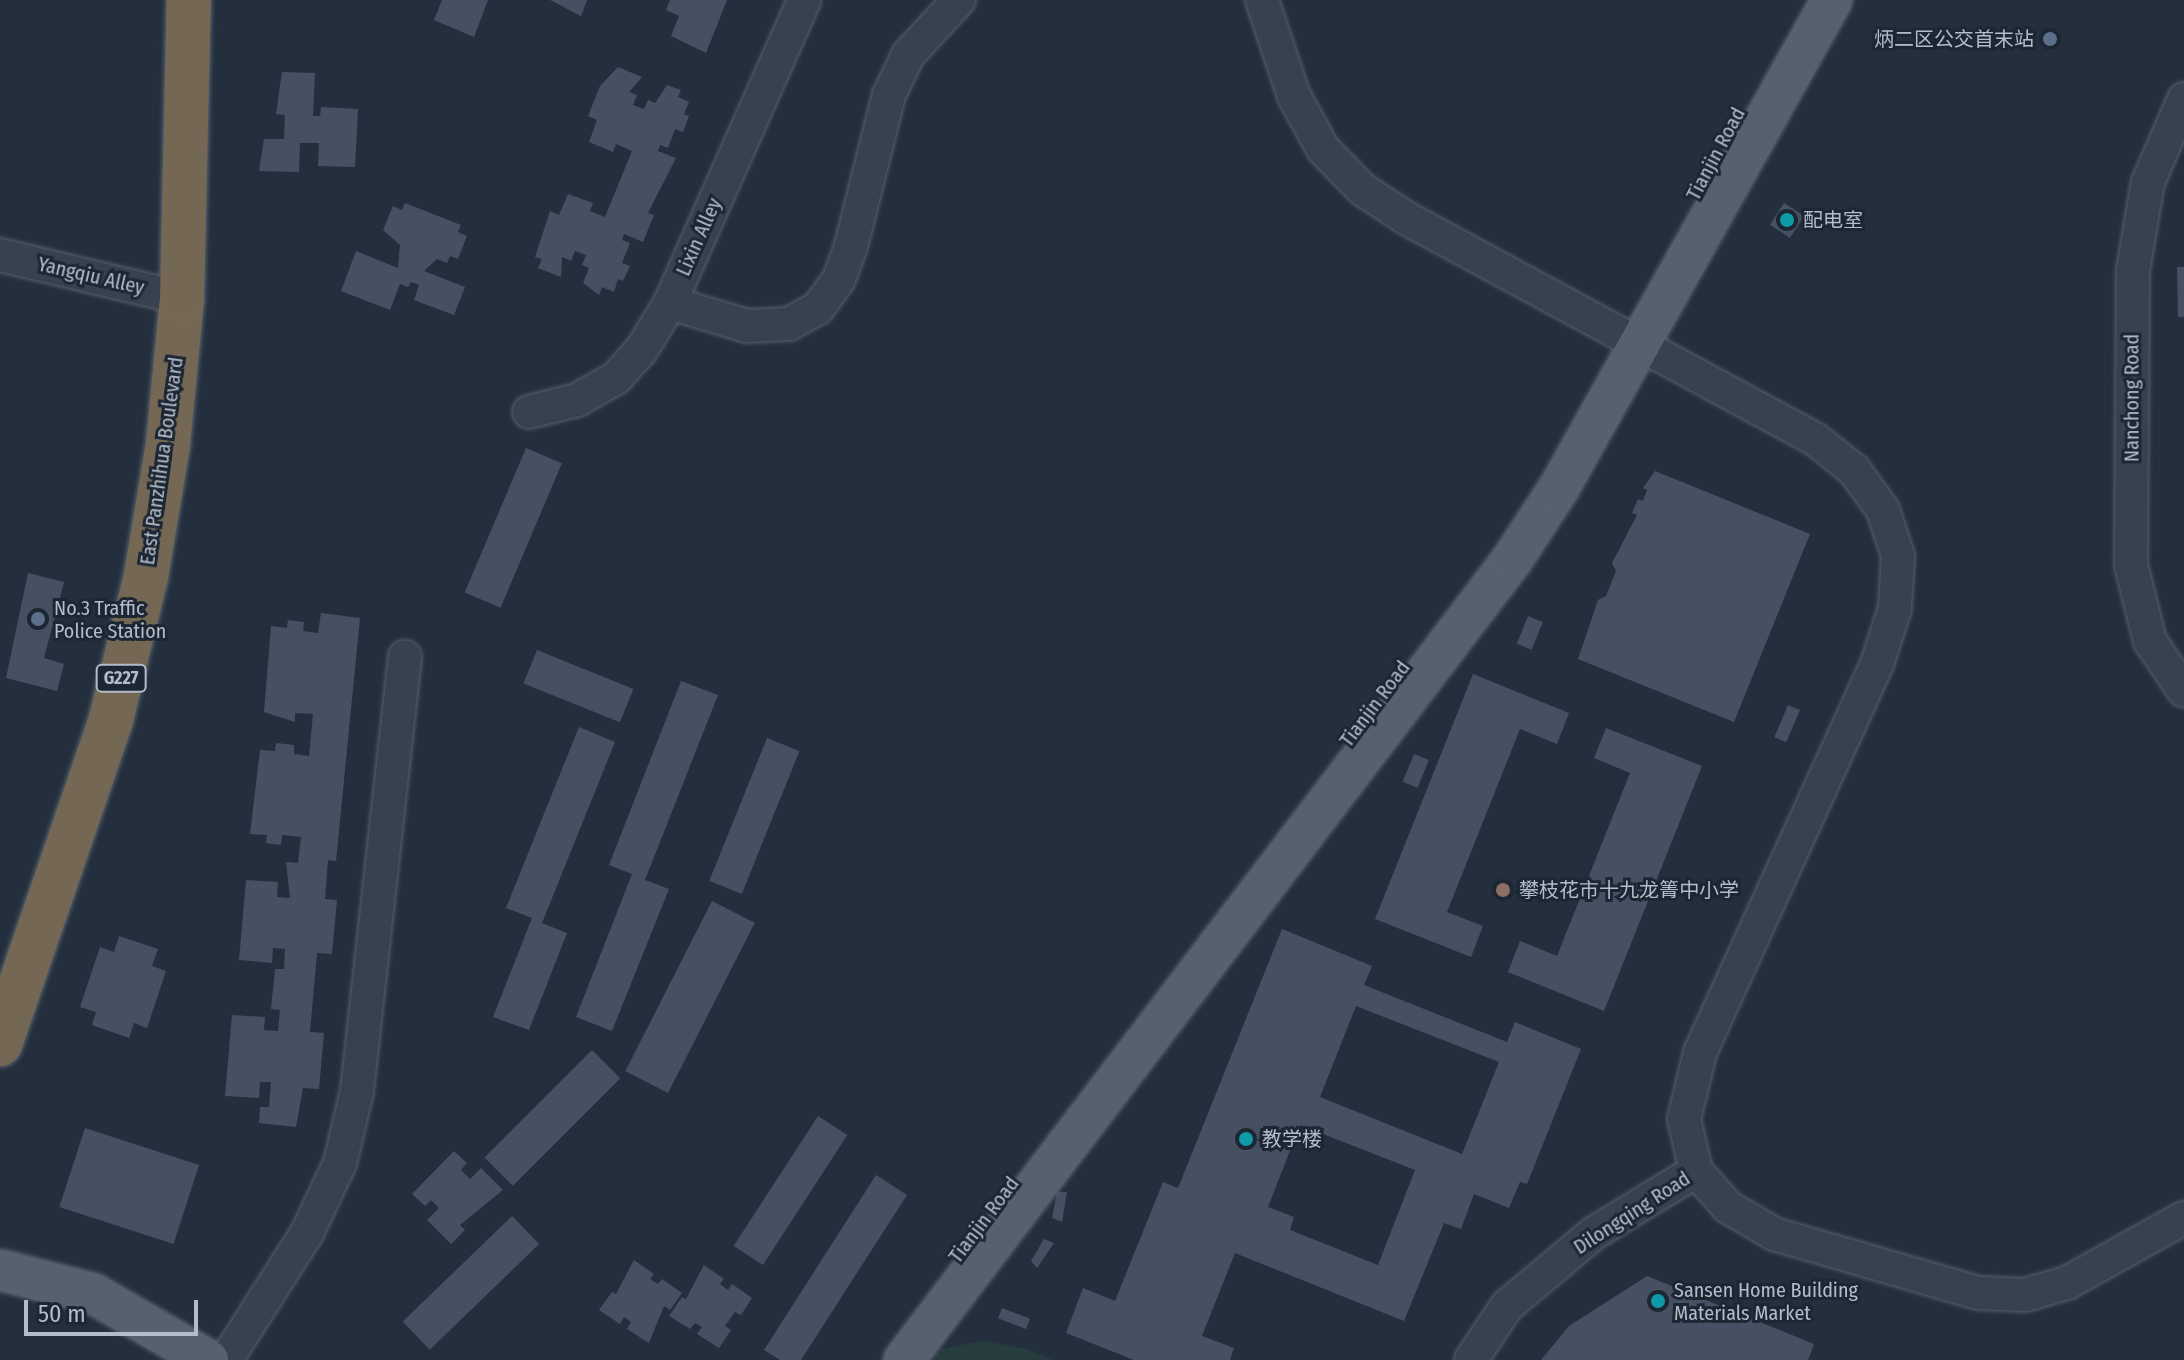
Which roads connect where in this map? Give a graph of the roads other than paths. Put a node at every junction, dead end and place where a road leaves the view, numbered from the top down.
1 (167, 0) edge
2 (189, 0) edge
3 (804, 0) edge
4 (959, 0) edge
5 (1262, 0) edge
6 (1802, 0) edge
7 (1832, 0) edge
8 (2184, 99) edge
9 (0, 255) edge
10 (171, 295) junction
11 (670, 303) junction
12 (1631, 337) junction
13 (529, 412) dead end
14 (405, 657) dead end
15 (2184, 691) edge
16 (0, 982) edge
17 (0, 1044) edge
18 (1696, 1171) junction
19 (2184, 1218) edge
20 (0, 1270) edge
21 (0, 1296) edge
22 (164, 1360) edge
23 (208, 1360) edge
24 (226, 1360) edge
25 (877, 1360) edge
26 (904, 1360) edge
27 (1471, 1360) edge

1 - 10 highway, East Panzhihua Boulevard / G227
2 - 10 highway, East Panzhihua Boulevard / G227
3 - 11 street, Lixin Alley
4 - 11 street
5 - 12 street
6 - 12 main road, Tianjin Road
7 - 12 main road
8 - 15 street, Nanchong Road
9 - 10 street, Yangqiu Alley
10 - 16 highway, East Panzhihua Boulevard / G227
10 - 17 highway, East Panzhihua Boulevard / G227
11 - 13 street, Lixin Alley
12 - 18 street
12 - 25 main road, Tianjin Road
12 - 26 main road
14 - 24 street
18 - 19 street
18 - 27 street, Dilongqing Road
20 - 23 main road
21 - 22 main road

